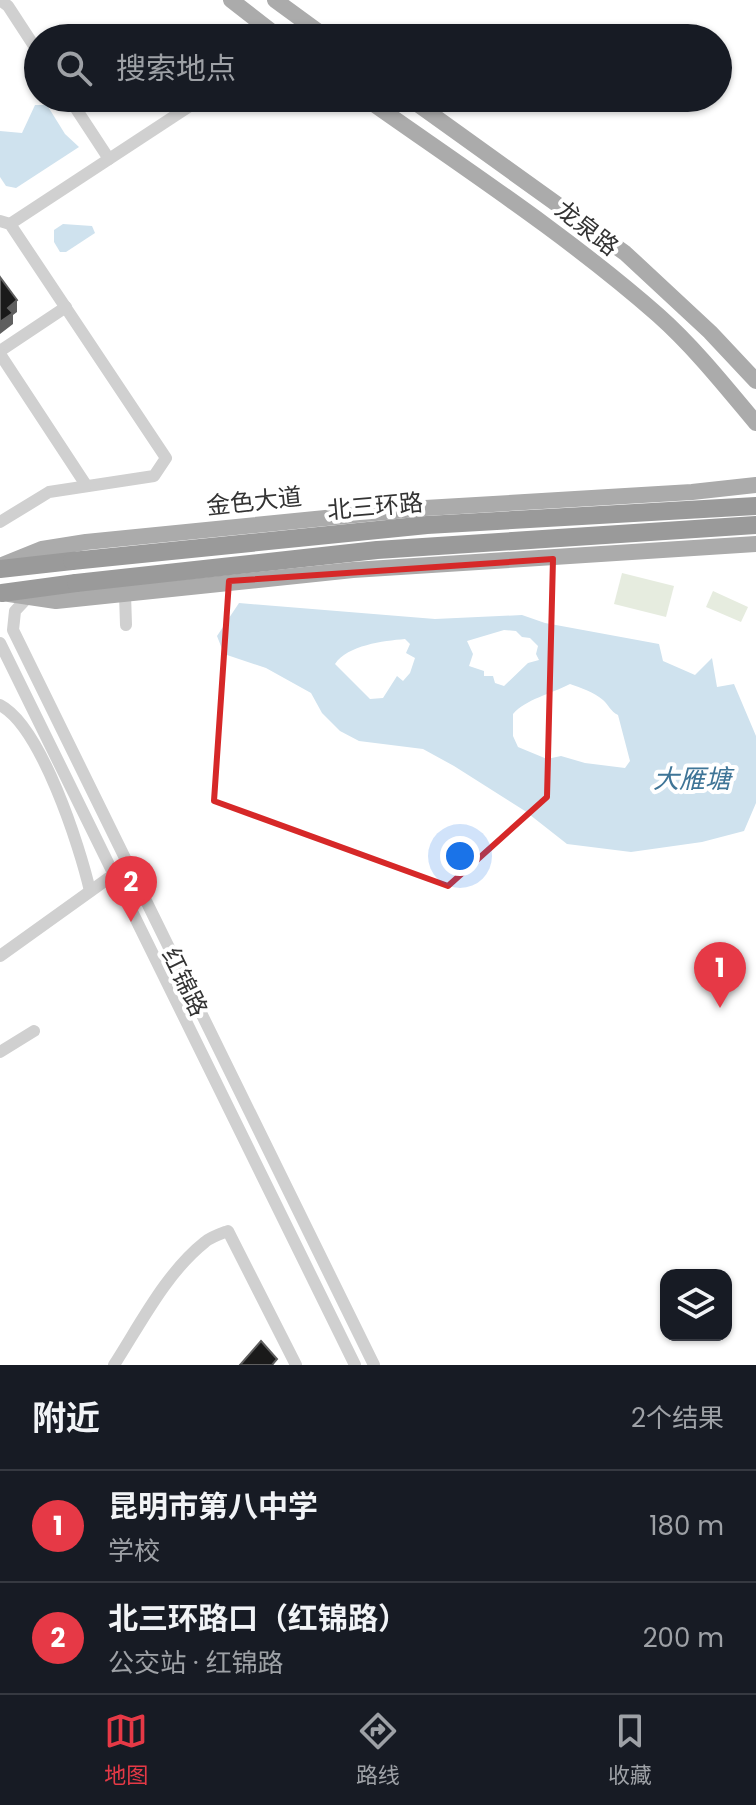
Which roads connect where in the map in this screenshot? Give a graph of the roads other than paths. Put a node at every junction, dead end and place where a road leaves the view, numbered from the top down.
1 (0, 0) edge
2 (231, 0) edge
3 (275, 0) edge
4 (261, 24) edge
5 (308, 24) edge
6 (24, 31) edge
7 (78, 112) edge
8 (181, 112) edge
9 (385, 112) edge
10 (429, 112) edge
11 (109, 159) junction
12 (5, 222) edge
13 (66, 307) junction
14 (0, 353) edge
15 (756, 381) edge
16 (756, 423) edge
17 (754, 484) edge
18 (86, 485) junction
19 (692, 492) junction
20 (756, 506) edge
21 (0, 522) edge
22 (756, 525) edge
23 (756, 544) edge
24 (696, 548) junction
25 (0, 567) edge
26 (46, 586) junction
27 (1, 593) edge
28 (125, 594) junction
29 (26, 598) junction
30 (126, 625) dead end
31 (0, 643) edge
32 (0, 705) edge
33 (113, 875) junction
34 (90, 891) junction
35 (0, 956) edge
36 (34, 1031) dead end
37 (0, 1052) edge
38 (114, 1365) edge
39 (296, 1365) edge
40 (355, 1365) edge
41 (374, 1365) edge

1 - 6 street
2 - 4 main road
3 - 5 main road
7 - 11 street
8 - 11 street
9 - 16 main road, 龙泉路
10 - 15 main road, 龙泉路
11 - 12 street
12 - 13 street
13 - 14 street
13 - 18 street
14 - 18 street
17 - 19 main road, 金色大道
18 - 21 street
19 - 24 main road
19 - 25 main road, 金色大道
20 - 25 highway, 北三环路, bridge
22 - 26 highway, 北三环路, bridge
23 - 24 main road
24 - 28 main road
26 - 27 highway, 北三环路
26 - 29 street
27 - 29 main road
28 - 29 main road
28 - 30 street
29 - 41 street, 红锦路
31 - 33 street, 红锦路
32 - 34 street
33 - 34 street
33 - 40 street, 红锦路
34 - 35 street
36 - 37 street
38 - 39 street

